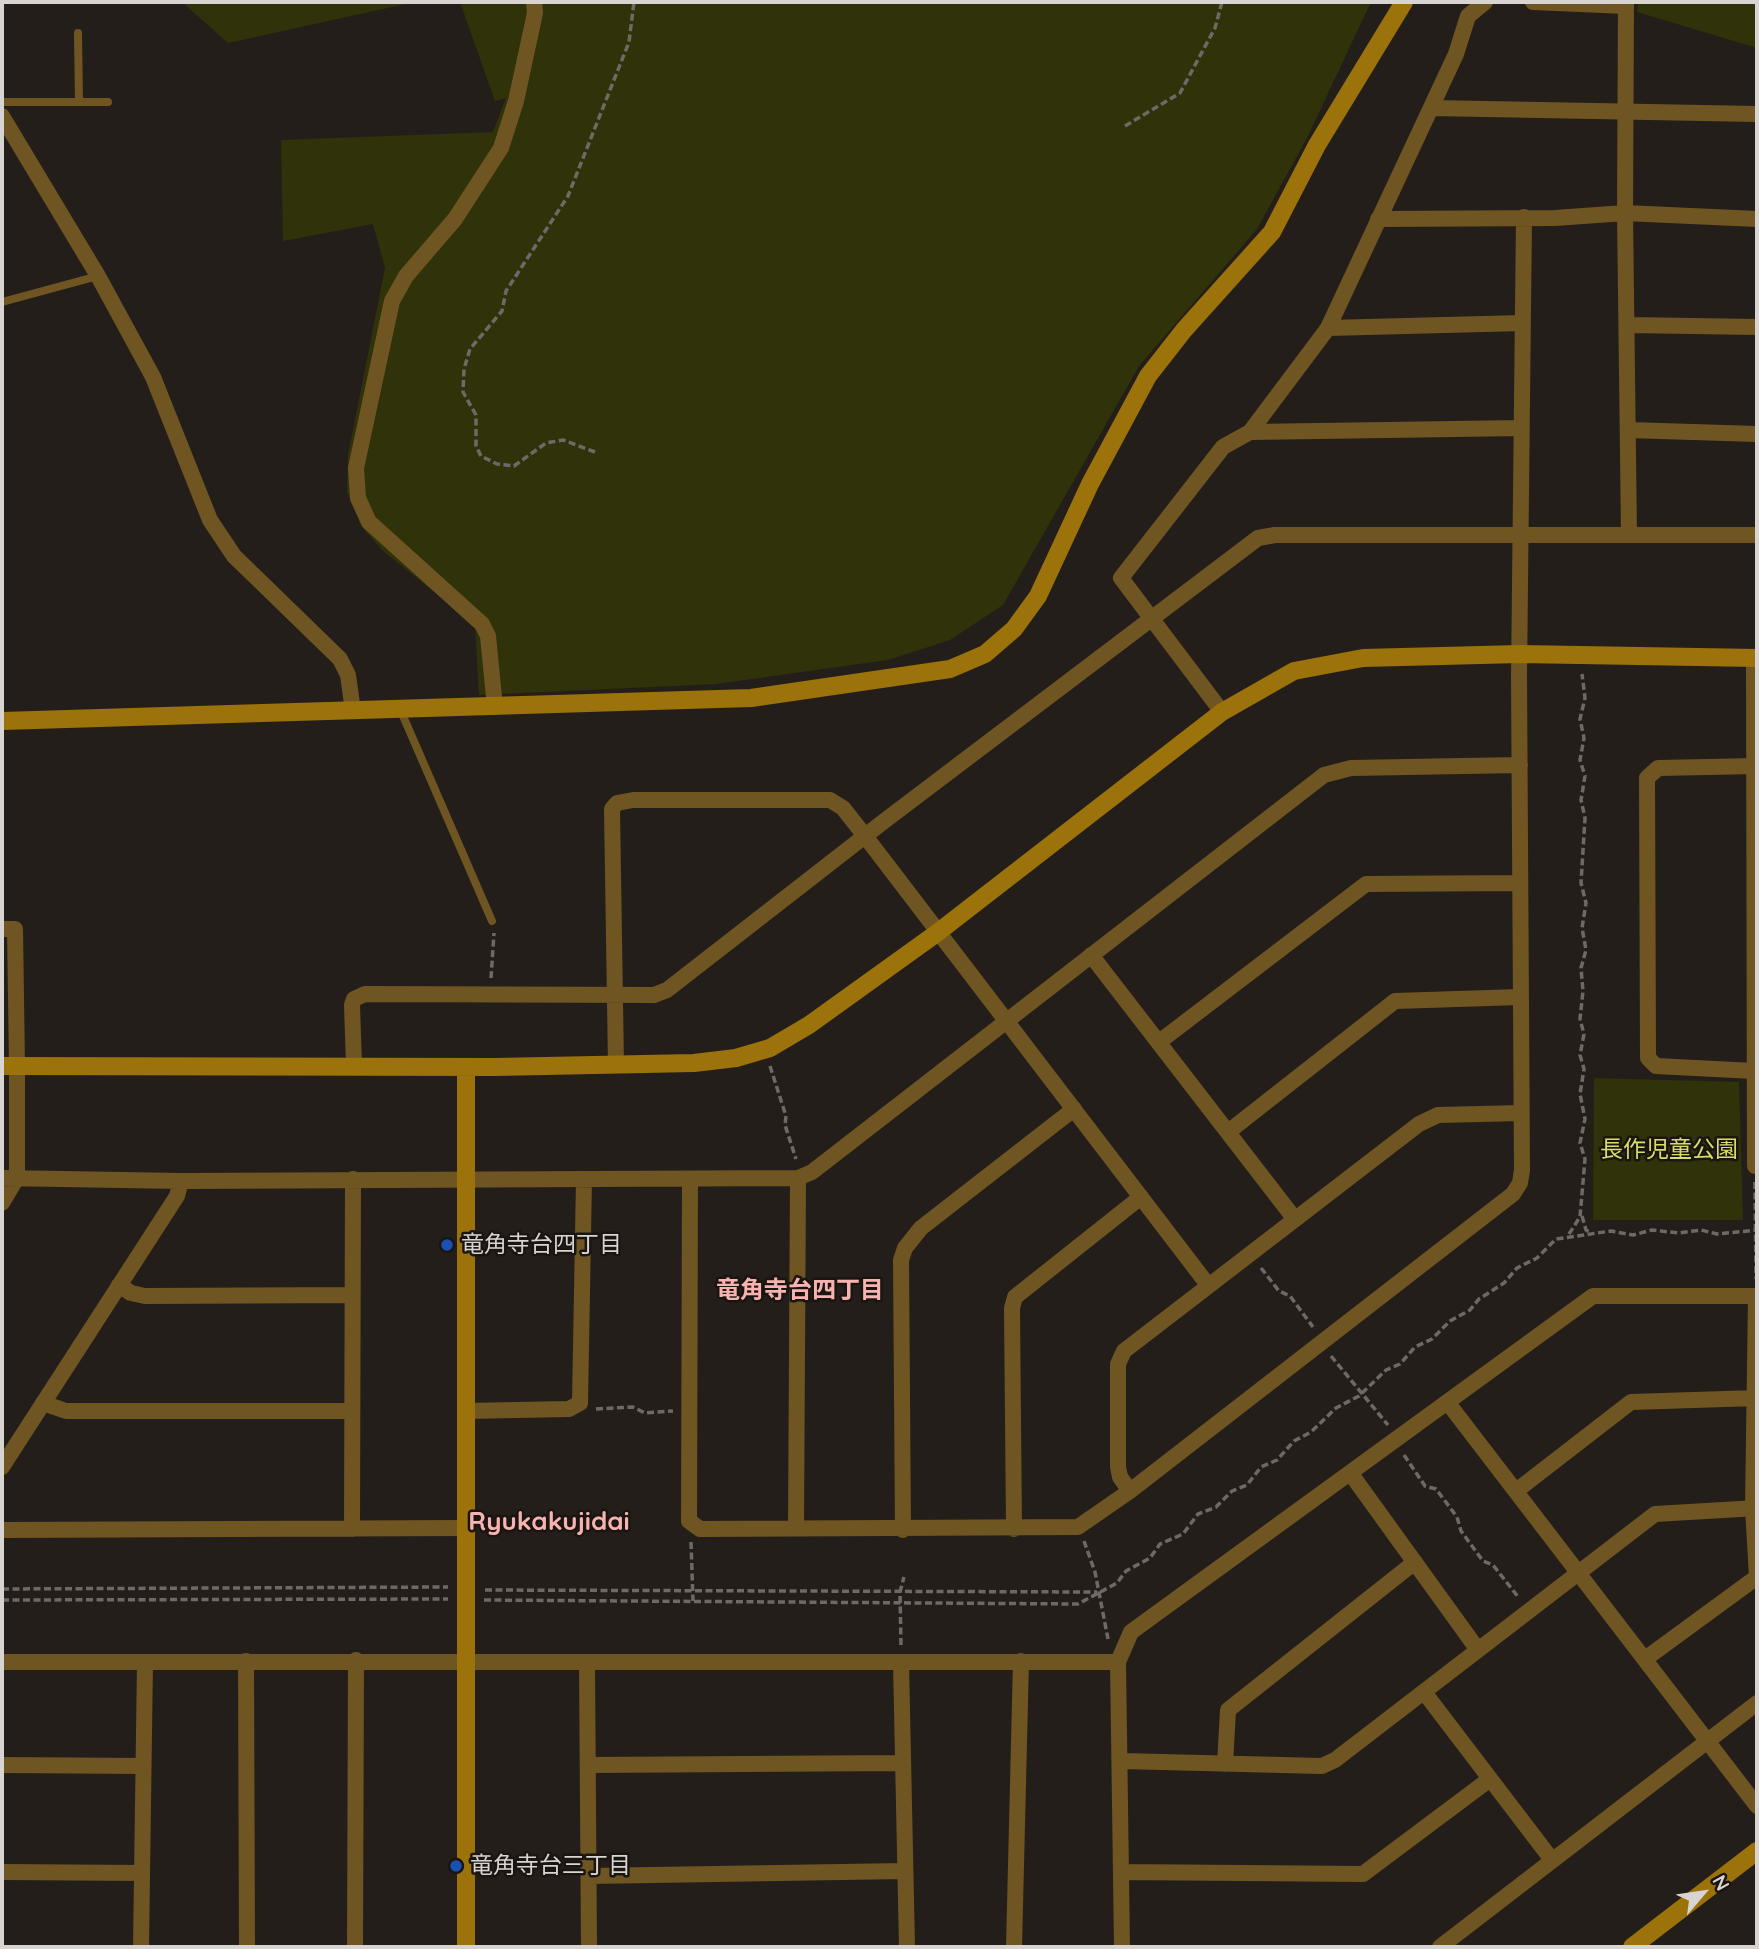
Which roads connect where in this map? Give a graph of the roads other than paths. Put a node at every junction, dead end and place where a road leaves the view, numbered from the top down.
1 (534, 2) edge
2 (1404, 2) edge
3 (1485, 2) edge
4 (1532, 2) edge
5 (1626, 4) edge
6 (78, 33) dead end
7 (2, 102) edge
8 (79, 102) junction
9 (108, 102) dead end
10 (1430, 108) junction
11 (1626, 111) junction
12 (1757, 114) edge
13 (2, 116) edge
14 (1625, 213) junction
15 (1524, 218) junction
16 (1378, 219) junction
17 (1757, 219) edge
18 (98, 276) junction
19 (2, 302) edge
20 (1523, 323) junction
21 (1628, 325) junction
22 (1757, 327) edge
23 (1328, 328) junction
24 (1521, 428) junction
25 (1628, 430) junction
26 (1250, 432) junction
27 (1757, 434) edge
28 (1629, 535) junction
29 (1757, 535) edge
30 (1521, 536) junction
31 (1151, 618) junction
32 (1520, 654) junction
33 (1756, 657) edge
34 (495, 707) junction
35 (400, 709) junction
36 (353, 711) junction
37 (1222, 712) junction
38 (2, 721) edge
39 (1520, 765) junction
40 (1756, 766) edge
41 (865, 836) junction
42 (1520, 883) junction
43 (493, 925) road end
44 (2, 929) edge
45 (937, 933) junction
46 (1091, 955) junction
47 (615, 994) junction
48 (1520, 997) junction
49 (1007, 1021) junction
50 (1159, 1042) junction
51 (616, 1065) junction
52 (10, 1066) edge
53 (354, 1066) junction
54 (466, 1067) junction
55 (1754, 1071) junction
56 (1074, 1109) junction
57 (1521, 1113) junction
58 (1228, 1132) junction
59 (1756, 1166) edge
60 (10, 1178) edge
61 (798, 1178) junction
62 (353, 1179) junction
63 (466, 1179) junction
64 (584, 1179) junction
65 (691, 1179) junction
66 (181, 1181) junction
67 (1141, 1197) junction
68 (2, 1203) edge
69 (1294, 1219) junction
70 (119, 1285) junction
71 (1208, 1285) junction
72 (351, 1295) junction
73 (1757, 1296) edge
74 (1756, 1398) edge
75 (43, 1403) junction
76 (1448, 1404) junction
77 (351, 1411) junction
78 (465, 1411) junction
79 (2, 1467) edge
80 (1351, 1474) junction
81 (1130, 1491) junction
82 (1516, 1491) junction
83 (1755, 1508) edge
84 (352, 1528) junction
85 (465, 1528) junction
86 (796, 1528) junction
87 (1013, 1529) junction
88 (2, 1530) edge
89 (904, 1530) junction
90 (1415, 1562) junction
91 (1578, 1573) junction
92 (1478, 1650) junction
93 (1645, 1659) junction
94 (356, 1660) junction
95 (246, 1661) junction
96 (1021, 1661) junction
97 (2, 1662) edge
98 (145, 1662) junction
99 (901, 1662) junction
100 (1118, 1662) junction
101 (468, 1663) junction
102 (587, 1664) junction
103 (1424, 1692) junction
104 (1757, 1703) edge
105 (1709, 1742) junction
106 (1122, 1761) junction
107 (902, 1763) junction
108 (1225, 1764) junction
109 (2, 1765) edge
110 (588, 1765) junction
111 (144, 1766) junction
112 (1490, 1779) junction
113 (1757, 1806) edge
114 (1757, 1852) edge
115 (1552, 1860) junction
116 (905, 1871) junction
117 (2, 1872) edge
118 (1122, 1872) junction
119 (142, 1873) junction
120 (589, 1875) junction
121 (141, 1947) edge
122 (247, 1947) edge
123 (355, 1947) edge
124 (466, 1947) edge
125 (589, 1947) edge
126 (908, 1947) edge
127 (1014, 1947) edge
128 (1122, 1947) edge
129 (1440, 1947) edge
130 (1632, 1947) edge

1 - 34 street
2 - 34 street
3 - 10 street
4 - 5 street
5 - 11 street
6 - 8 lane
7 - 8 lane
8 - 9 lane
10 - 11 street
10 - 16 street
11 - 12 street
11 - 14 street
13 - 18 street
14 - 15 street
14 - 17 street
14 - 21 street
15 - 16 street
15 - 20 street
16 - 23 street
18 - 19 lane
18 - 36 street
20 - 23 street
20 - 24 street
21 - 22 street
21 - 25 street
23 - 26 street
24 - 26 street
24 - 30 street
25 - 27 street
25 - 28 street
26 - 31 street
28 - 29 street
28 - 30 street
30 - 31 street
30 - 32 street
31 - 37 street
31 - 41 street
32 - 33 street
32 - 37 street
32 - 39 street
33 - 40 street
34 - 35 street
35 - 36 street
35 - 43 lane
36 - 38 street
37 - 45 street
39 - 42 street
39 - 46 street
40 - 55 street
40 - 55 street
41 - 45 street
41 - 47 street
41 - 47 street
42 - 48 street
42 - 50 street
44 - 52 street
45 - 49 street
45 - 51 street
46 - 49 street
46 - 50 street
47 - 51 street
47 - 53 street
48 - 57 street
48 - 58 street
49 - 56 street
49 - 61 street
50 - 58 street
51 - 54 street
52 - 53 street
52 - 60 street
53 - 54 street
54 - 63 street
55 - 59 street
56 - 67 street
56 - 89 street
57 - 69 street
57 - 81 street
58 - 69 street
60 - 66 street
60 - 68 street
61 - 65 street
61 - 86 street
62 - 63 street
62 - 66 street
62 - 72 street
63 - 64 street
63 - 78 street
64 - 65 street
64 - 78 street
65 - 86 street
66 - 70 street
67 - 71 street
67 - 87 street
69 - 71 street
70 - 72 street
70 - 75 street
71 - 81 street
72 - 77 street
73 - 74 street
73 - 76 street
74 - 82 street
74 - 83 street
75 - 77 street
75 - 79 street
76 - 80 street
76 - 82 street
77 - 84 street
78 - 85 street
80 - 90 street
80 - 100 street
81 - 87 street
82 - 91 street
83 - 91 street
83 - 93 street
84 - 85 street
84 - 88 street
85 - 101 street
86 - 89 street
87 - 89 street
90 - 92 street
90 - 108 street
91 - 92 street
91 - 93 street
92 - 103 street
93 - 105 street
94 - 95 street
94 - 101 street
94 - 123 street
95 - 98 street
95 - 122 street
96 - 99 street
96 - 100 street
96 - 127 street
97 - 98 street
98 - 111 street
99 - 102 street
99 - 107 street
100 - 106 street
101 - 102 street
101 - 124 street
102 - 110 street
103 - 108 street
103 - 112 street
104 - 105 street
105 - 113 street
105 - 115 street
106 - 108 street
106 - 118 street
107 - 110 street
107 - 116 street
109 - 111 street
110 - 120 street
111 - 119 street
112 - 115 street
112 - 118 street
114 - 130 street
115 - 129 street
116 - 120 street
116 - 126 street
117 - 119 street
118 - 128 street
119 - 121 street
120 - 125 street

